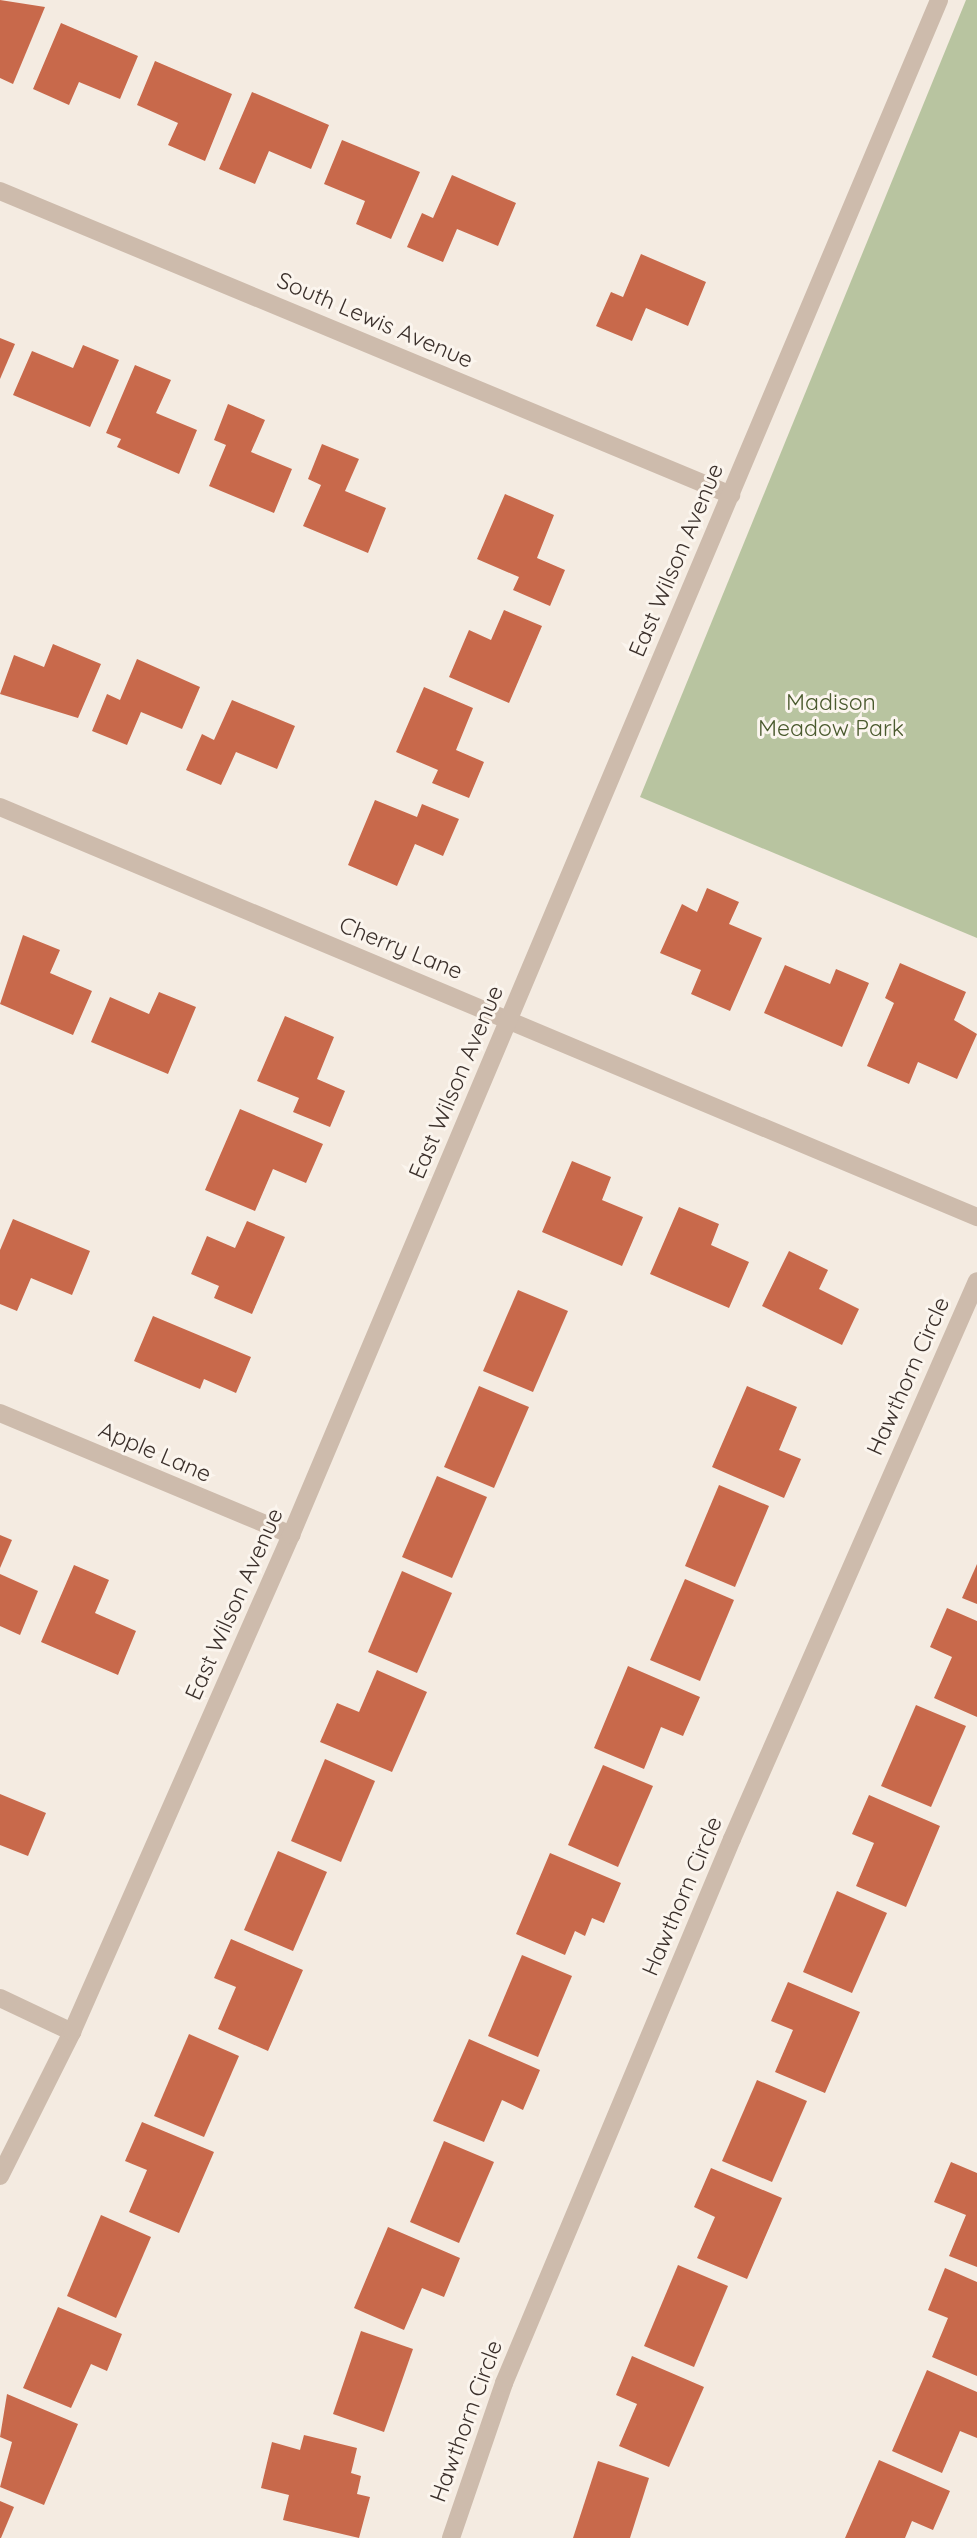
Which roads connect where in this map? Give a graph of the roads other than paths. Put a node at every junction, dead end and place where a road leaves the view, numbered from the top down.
1 (939, 0) edge
2 (0, 191) edge
3 (731, 495) junction
4 (0, 807) edge
5 (510, 1016) junction
6 (977, 1217) edge
7 (977, 1280) edge
8 (0, 1413) edge
9 (291, 1535) junction
10 (0, 1998) edge
11 (72, 2032) junction
12 (0, 2176) edge
13 (451, 2538) edge

1 - 3 street, East Wilson Avenue
2 - 3 street, South Lewis Avenue
3 - 5 street, East Wilson Avenue
4 - 5 street, Cherry Lane
5 - 6 street, Cherry Lane
5 - 9 street, East Wilson Avenue
7 - 13 street, Hawthorn Circle
8 - 9 street, Apple Lane
9 - 11 street, East Wilson Avenue
10 - 11 street
11 - 12 street, East Wilson Avenue

